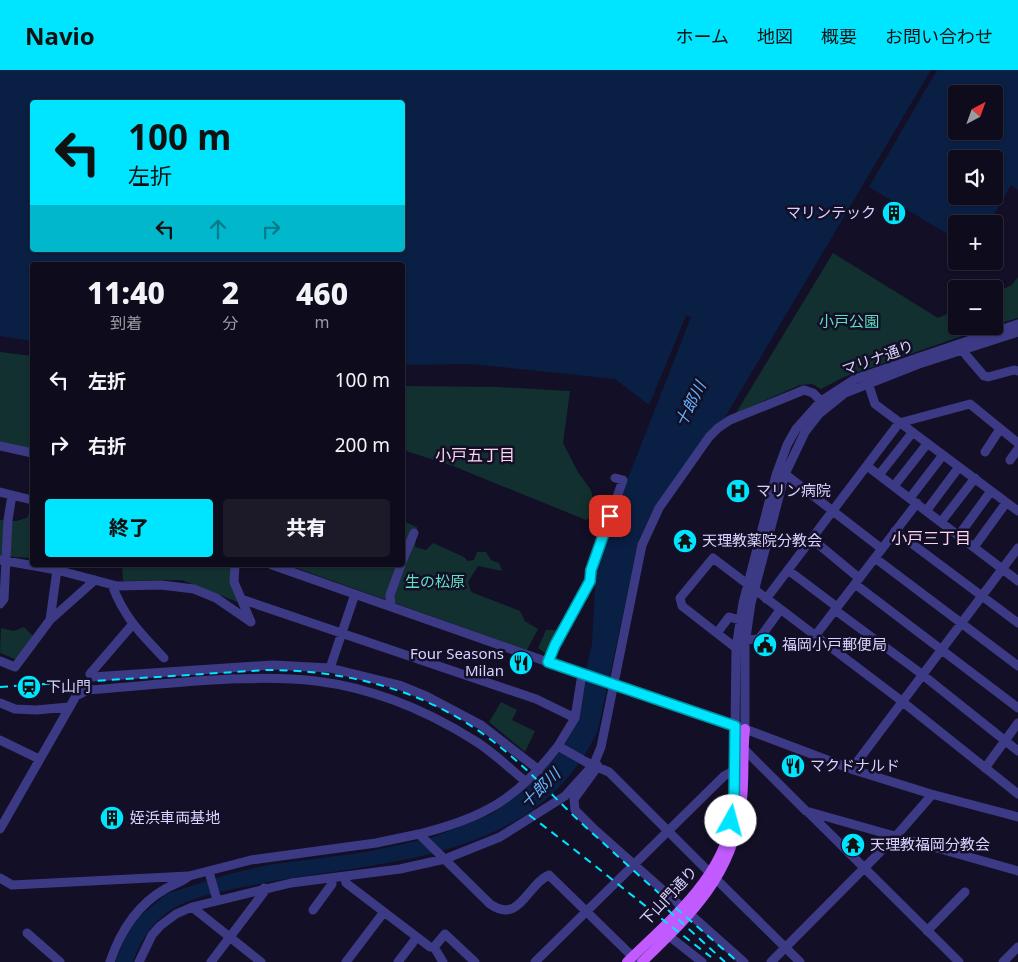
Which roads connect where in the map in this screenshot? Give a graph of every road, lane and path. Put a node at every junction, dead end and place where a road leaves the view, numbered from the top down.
1 (1018, 324) edge
2 (1018, 332) edge
3 (965, 350) junction
4 (1018, 371) edge
5 (868, 383) junction
6 (821, 401) junction
7 (899, 423) junction
8 (1000, 429) junction
9 (912, 433) junction
10 (1018, 443) edge
11 (927, 444) junction
12 (0, 446) edge
13 (1018, 448) edge
14 (30, 452) edge
15 (985, 452) dead end
16 (943, 455) junction
17 (1010, 460) dead end
18 (867, 466) junction
19 (959, 467) junction
20 (785, 474) junction
21 (879, 475) junction
22 (615, 478) dead end
23 (975, 478) junction
24 (894, 486) junction
25 (0, 492) edge
26 (991, 492) junction
27 (12, 495) junction
28 (30, 500) edge
29 (913, 501) junction
30 (1006, 503) junction
31 (926, 510) junction
32 (833, 511) junction
33 (1018, 511) edge
34 (941, 522) junction
35 (895, 531) junction
36 (414, 533) dead end
37 (958, 535) junction
38 (812, 539) junction
39 (974, 547) junction
40 (882, 548) junction
41 (1018, 548) edge
42 (405, 556) edge
43 (875, 558) junction
44 (3, 560) edge
45 (30, 565) edge
46 (41, 567) edge
47 (235, 567) edge
48 (278, 567) edge
49 (400, 567) edge
50 (1002, 569) junction
51 (57, 570) junction
52 (788, 570) junction
53 (95, 580) junction
54 (857, 581) junction
55 (1018, 581) edge
56 (747, 584) junction
57 (112, 585) junction
58 (754, 590) junction
59 (355, 594) junction
60 (982, 596) junction
61 (766, 599) junction
62 (244, 600) junction
63 (0, 604) edge
64 (390, 606) junction
65 (836, 608) junction
66 (780, 610) junction
67 (50, 620) junction
68 (740, 620) junction
69 (962, 622) junction
70 (1018, 623) edge
71 (132, 625) junction
72 (342, 632) junction
73 (717, 633) junction
74 (815, 636) junction
75 (746, 640) junction
76 (736, 648) junction
77 (942, 649) junction
78 (164, 658) dead end
79 (0, 662) edge
80 (548, 662) junction
81 (1018, 666) edge
82 (330, 668) junction
83 (582, 674) junction
84 (922, 675) junction
85 (614, 685) junction
86 (902, 702) junction
87 (0, 703) edge
88 (69, 707) junction
89 (1018, 708) edge
90 (575, 718) junction
91 (1018, 723) edge
92 (740, 727) junction
93 (0, 740) edge
94 (1004, 741) junction
95 (561, 747) junction
96 (743, 748) junction
97 (1018, 752) edge
98 (39, 759) junction
99 (593, 764) junction
100 (984, 768) junction
101 (539, 770) junction
102 (735, 770) junction
103 (854, 770) junction
104 (525, 781) junction
105 (931, 794) junction
106 (1018, 794) edge
107 (806, 810) junction
108 (1018, 816) edge
109 (1, 825) edge
110 (668, 830) junction
111 (420, 835) junction
112 (896, 836) junction
113 (443, 857) junction
114 (634, 865) junction
115 (864, 868) junction
116 (1018, 870) edge
117 (210, 874) junction
118 (190, 876) junction
119 (345, 877) junction
120 (714, 877) junction
121 (0, 878) edge
122 (332, 878) junction
123 (264, 888) junction
124 (965, 892) dead end
125 (216, 899) junction
126 (192, 907) junction
127 (682, 907) junction
128 (313, 910) dead end
129 (586, 911) junction
130 (384, 912) junction
131 (691, 914) junction
132 (927, 931) junction
133 (27, 933) dead end
134 (669, 936) junction
135 (417, 937) junction
136 (229, 938) junction
137 (434, 947) junction
138 (1018, 947) edge
139 (785, 948) junction
140 (636, 961) edge
141 (60, 962) edge
142 (110, 962) edge
143 (139, 962) edge
144 (211, 962) edge
145 (261, 962) edge
146 (346, 962) edge
147 (398, 962) edge
148 (442, 962) edge
149 (475, 962) edge
150 (535, 962) edge
151 (702, 962) edge
152 (744, 962) edge
153 (771, 962) edge
154 (800, 962) edge
155 (959, 962) edge
156 (1003, 962) edge

1 - 6 street, マリナ通り
2 - 3 street, マリナ通り
3 - 4 street
3 - 5 street, マリナ通り
5 - 7 street
5 - 20 street, マリナ通り
6 - 56 street, マリナ通り
6 - 85 street
7 - 8 street
7 - 9 street
7 - 18 street
8 - 10 street
8 - 15 street
9 - 11 street
9 - 21 street
11 - 16 street
11 - 24 street
12 - 14 street
13 - 17 street
16 - 19 street
16 - 29 street
18 - 21 street
18 - 32 street
19 - 23 street
19 - 31 street
20 - 32 street
20 - 58 street, マリナ通り
21 - 24 street
22 - 80 street
23 - 26 street
23 - 34 street
24 - 29 street
25 - 27 street
26 - 30 street
26 - 37 street
27 - 28 street
27 - 44 street
29 - 31 street
29 - 35 street
30 - 33 street
30 - 39 street
31 - 34 street
32 - 38 street
32 - 40 street
34 - 37 street
35 - 40 street
35 - 60 street
36 - 42 street
37 - 39 street
38 - 52 street
38 - 54 street
39 - 50 street
40 - 43 street
41 - 50 street
43 - 54 street
43 - 69 street
44 - 45 street
44 - 63 street
46 - 51 street
47 - 62 street
48 - 59 street
49 - 64 street
50 - 55 street
50 - 60 street
51 - 53 street
51 - 67 street
52 - 61 street
52 - 65 street
53 - 57 street
53 - 67 street
54 - 65 street
54 - 77 street
56 - 58 street
56 - 68 street, マリナ通り
56 - 73 street
57 - 62 street
57 - 71 street
58 - 61 street
58 - 75 street, マリナ通り
59 - 64 street
59 - 72 street
60 - 69 street
60 - 70 street
61 - 66 street
62 - 72 street
64 - 80 street
65 - 74 street
65 - 84 street
66 - 74 street
66 - 75 street
67 - 79 street
68 - 73 street
68 - 76 street, マリナ通り
69 - 77 street
69 - 81 street
71 - 78 street
71 - 82 street
72 - 82 street
72 - 90 street
73 - 76 street
74 - 86 street
75 - 92 street, マリナ通り
76 - 92 street, マリナ通り
77 - 84 street
77 - 89 street
80 - 83 street
82 - 101 street
83 - 85 street
83 - 90 street
84 - 86 street
84 - 94 street
85 - 92 street
85 - 99 street
86 - 100 street
86 - 103 street
87 - 88 street
88 - 98 street
88 - 104 street
90 - 95 street
91 - 94 street
92 - 96 main road, 下山門通り
92 - 102 main road, 下山門通り
92 - 103 street
93 - 98 street
94 - 97 street
94 - 100 street
95 - 99 street
95 - 101 street
96 - 107 street
96 - 120 main road, 下山門通り
98 - 109 street
99 - 110 street
99 - 113 street
99 - 114 street
100 - 106 street
101 - 104 street
102 - 110 street
102 - 120 main road, 下山門通り
103 - 105 street
104 - 111 street
105 - 108 street
105 - 112 street
107 - 112 street
107 - 115 street
110 - 114 street
110 - 120 street
111 - 113 street
111 - 117 street
112 - 115 street
112 - 116 street
113 - 119 street
113 - 129 street
114 - 127 street
114 - 129 street
115 - 132 street
115 - 139 street
117 - 118 street
117 - 125 street
118 - 121 street
118 - 142 street
119 - 122 street
119 - 130 street
120 - 127 main road, 下山門通り
120 - 131 main road, 下山門通り
120 - 139 street
122 - 123 street
122 - 128 street
123 - 125 street
123 - 136 street
124 - 132 street
125 - 126 street
126 - 136 street
126 - 143 street
127 - 131 street
127 - 140 main road, 下山門通り
129 - 140 street
129 - 150 street
130 - 135 street
130 - 146 street
131 - 134 main road, 下山門通り
131 - 152 street
132 - 155 street
133 - 141 street
134 - 140 main road, 下山門通り
134 - 151 street
135 - 137 street
135 - 147 street
136 - 144 street
136 - 145 street
137 - 148 street
137 - 149 street
138 - 156 street
139 - 153 street
139 - 154 street

